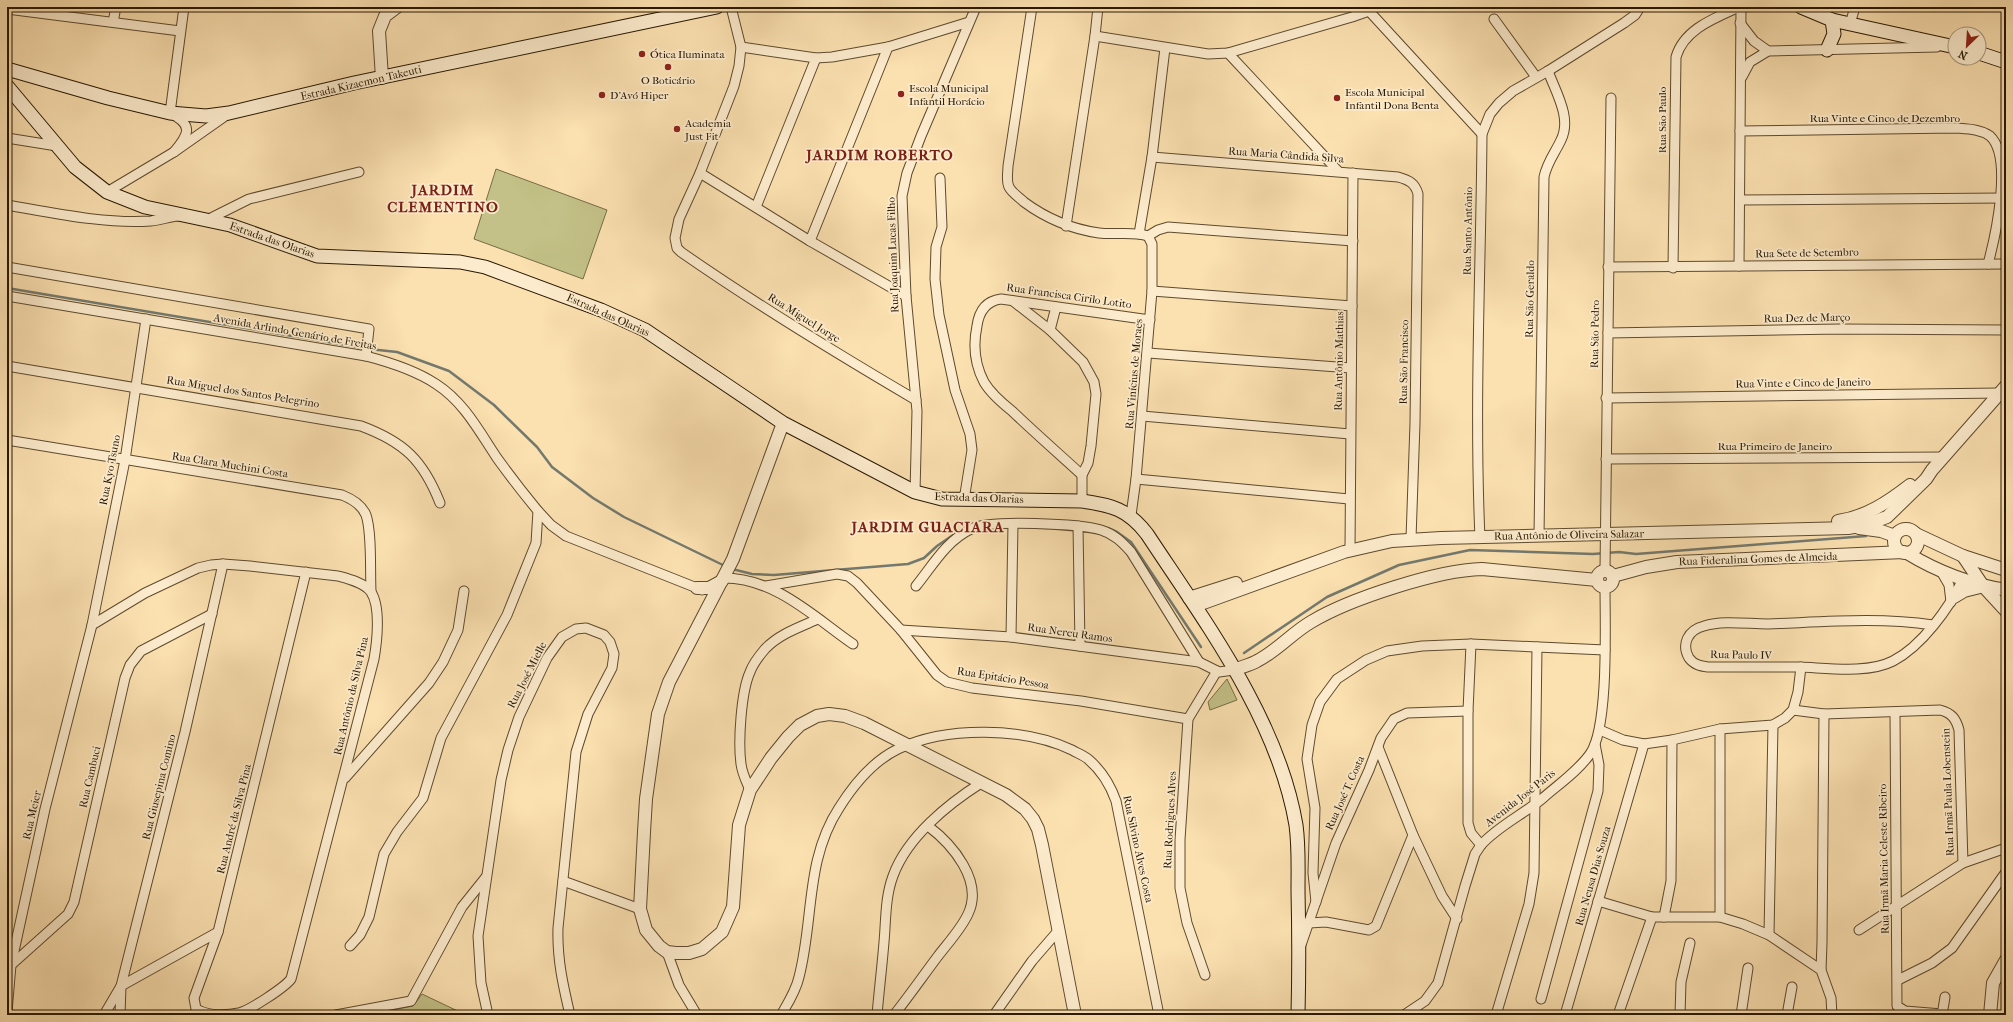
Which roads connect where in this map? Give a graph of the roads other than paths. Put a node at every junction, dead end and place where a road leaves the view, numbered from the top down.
1 (116, 7) edge
2 (184, 7) edge
3 (396, 7) edge
4 (717, 7) edge
5 (731, 7) edge
6 (976, 7) edge
7 (1032, 7) edge
8 (1098, 7) edge
9 (1640, 7) edge
10 (1740, 7) edge
11 (1801, 7) edge
12 (1855, 7) edge
13 (7, 9) edge
14 (1372, 9) edge
15 (49, 10) edge
16 (1494, 19) dead end
17 (1832, 20) junction
18 (113, 22) junction
19 (969, 22) junction
20 (1740, 23) junction
21 (1850, 24) junction
22 (180, 31) junction
23 (1095, 36) junction
24 (1947, 46) edge
25 (741, 47) junction
26 (888, 47) junction
27 (1947, 47) edge
28 (1165, 48) junction
29 (1827, 50) junction
30 (1768, 51) junction
31 (1228, 53) junction
32 (1987, 56) edge
33 (816, 58) junction
34 (2006, 62) edge
35 (7, 69) edge
36 (1548, 71) junction
37 (29, 76) junction
38 (1536, 77) junction
39 (382, 78) junction
40 (1742, 78) junction
41 (7, 86) edge
42 (1611, 98) dead end
43 (26, 107) junction
44 (170, 113) junction
45 (229, 114) junction
46 (1740, 131) junction
47 (1482, 134) junction
48 (7, 138) edge
49 (57, 146) junction
50 (174, 152) junction
51 (1152, 157) junction
52 (1338, 171) junction
53 (359, 172) dead end
54 (700, 173) junction
55 (1353, 173) junction
56 (940, 178) dead end
57 (1415, 186) joint
58 (107, 192) junction
59 (2005, 198) edge
60 (1740, 200) junction
61 (7, 205) edge
62 (756, 207) junction
63 (181, 215) junction
64 (209, 219) junction
65 (1066, 226) junction
66 (1143, 235) junction
67 (810, 241) junction
68 (1353, 241) junction
69 (1988, 264) junction
70 (2006, 264) edge
71 (1740, 266) junction
72 (7, 267) edge
73 (1608, 267) junction
74 (1673, 268) junction
75 (1152, 291) junction
76 (7, 296) edge
77 (906, 296) junction
78 (1012, 300) junction
79 (1352, 306) junction
80 (1056, 307) junction
81 (146, 319) junction
82 (1150, 320) junction
83 (1050, 330) junction
84 (2006, 330) edge
85 (1608, 333) junction
86 (366, 353) junction
87 (1148, 353) junction
88 (7, 366) edge
89 (1351, 368) junction
90 (137, 387) junction
91 (2003, 390) edge
92 (1606, 398) junction
93 (916, 400) junction
94 (1142, 416) junction
95 (783, 423) junction
96 (1350, 434) junction
97 (7, 440) edge
98 (1945, 457) junction
99 (1606, 459) junction
100 (125, 460) junction
101 (1932, 470) junction
102 (1082, 475) junction
103 (1136, 479) junction
104 (915, 492) junction
105 (1896, 496) junction
106 (1349, 499) junction
107 (964, 500) junction
108 (1082, 501) junction
109 (440, 503) dead end
110 (538, 511) junction
111 (1865, 514) junction
112 (1131, 515) junction
113 (1886, 517) junction
114 (1013, 524) junction
115 (1078, 526) junction
116 (1848, 528) junction
117 (1605, 531) junction
118 (1539, 533) junction
119 (1903, 533) junction
120 (1479, 534) junction
121 (1411, 536) junction
122 (1350, 547) junction
123 (1905, 552) junction
124 (1964, 556) junction
125 (223, 564) junction
126 (2006, 570) edge
127 (1608, 571) junction
128 (1941, 571) junction
129 (306, 572) junction
130 (724, 578) junction
131 (1962, 581) junction
132 (1601, 583) junction
133 (766, 586) junction
134 (916, 586) dead end
135 (1983, 586) junction
136 (2006, 590) edge
137 (371, 591) junction
138 (464, 591) dead end
139 (707, 595) junction
140 (1953, 600) junction
141 (1192, 602) junction
142 (2006, 611) edge
143 (212, 614) junction
144 (818, 619) junction
145 (92, 625) junction
146 (1933, 625) junction
147 (901, 630) junction
148 (1011, 637) junction
149 (854, 644) dead end
150 (1471, 644) junction
151 (1080, 646) junction
152 (1537, 647) junction
153 (1606, 650) junction
154 (1199, 662) junction
155 (1801, 667) junction
156 (1234, 670) junction
157 (1216, 671) junction
158 (1793, 710) junction
159 (1468, 711) junction
160 (1895, 713) junction
161 (1824, 714) junction
162 (1188, 719) junction
163 (1773, 725) junction
164 (1720, 729) junction
165 (1600, 730) junction
166 (1672, 740) junction
167 (1595, 744) junction
168 (1644, 744) junction
169 (911, 745) junction
170 (1378, 747) junction
171 (344, 780) junction
172 (981, 783) junction
173 (750, 790) junction
174 (1536, 804) junction
175 (928, 826) junction
176 (1413, 835) junction
177 (1480, 845) junction
178 (2006, 848) edge
179 (1963, 863) junction
180 (2006, 872) edge
181 (487, 876) junction
182 (563, 881) junction
183 (1598, 900) junction
184 (1316, 902) junction
185 (1897, 907) junction
186 (640, 909) junction
187 (1652, 917) junction
188 (1664, 917) junction
189 (1720, 917) junction
190 (1457, 919) junction
191 (1309, 923) junction
192 (1858, 930) dead end
193 (1058, 931) junction
194 (218, 932) junction
195 (1770, 935) junction
196 (1690, 943) dead end
197 (350, 946) dead end
198 (667, 952) junction
199 (1298, 952) junction
200 (2006, 960) edge
201 (9, 967) edge
202 (1748, 968) dead end
203 (1820, 970) junction
204 (1205, 975) dead end
205 (291, 979) joint
206 (1898, 980) junction
207 (121, 986) junction
208 (1792, 987) dead end
209 (1945, 997) dead end
210 (1541, 999) dead end
211 (7, 1012) edge
212 (1942, 1014) edge
213 (104, 1015) edge
214 (120, 1015) edge
215 (336, 1015) edge
216 (488, 1015) edge
217 (570, 1015) edge
218 (697, 1015) edge
219 (781, 1015) edge
220 (877, 1015) edge
221 (894, 1015) edge
222 (994, 1015) edge
223 (1075, 1015) edge
224 (1159, 1015) edge
225 (1298, 1015) edge
226 (1404, 1015) edge
227 (1496, 1015) edge
228 (1565, 1015) edge
229 (1618, 1015) edge
230 (1680, 1015) edge
231 (1741, 1015) edge
232 (1787, 1015) edge
233 (1832, 1015) edge
234 (1990, 1015) edge

1 - 18 street
2 - 22 street
3 - 39 street
4 - 39 main road, Estrada Kizaemon Takeuti
5 - 25 street
6 - 19 street, Rua Joaquim Lucas Filho
7 - 65 street
8 - 23 street
9 - 36 street, Rua Santo Antônio
10 - 20 street
10 - 74 street, Rua São Paulo
11 - 17 main road
12 - 21 street
13 - 15 street
14 - 31 street
14 - 47 street
15 - 18 street
16 - 38 street
17 - 21 main road
17 - 29 main road
18 - 22 street
19 - 26 street
19 - 77 street, Rua Joaquim Lucas Filho
20 - 30 street
20 - 40 street
21 - 24 main road
22 - 44 street
23 - 28 street
23 - 65 street
25 - 33 street
25 - 54 street
26 - 33 street
26 - 67 street
27 - 29 street
28 - 31 street
28 - 51 street
29 - 30 street
30 - 40 street
31 - 52 street
32 - 34 main road
33 - 62 street
35 - 37 main road, Estrada Kizaemon Takeuti
36 - 38 street, Rua Santo Antônio
36 - 118 street, Rua São Geraldo
37 - 43 main road, Estrada das Olarias
37 - 44 main road, Estrada Kizaemon Takeuti
38 - 47 street, Rua Santo Antônio
39 - 45 main road, Estrada Kizaemon Takeuti
40 - 46 street
41 - 43 main road, Estrada das Olarias
42 - 73 street, Rua São Pedro
43 - 49 main road, Estrada das Olarias
44 - 45 main road, Estrada Kizaemon Takeuti
44 - 50 street
45 - 50 street
46 - 59 street, Rua Vinte e Cinco de Dezembro
46 - 60 street
47 - 120 street, Rua Santo Antônio
48 - 49 street
49 - 58 main road, Estrada das Olarias
50 - 58 street
51 - 52 street, Rua Maria Cândida Silva
51 - 66 street
52 - 55 street, Rua Maria Cândida Silva
53 - 64 street
54 - 62 street
54 - 93 street, Rua Miguel Jorge
55 - 57 street, Rua Maria Cândida Silva
55 - 68 street, Rua Antônio Mathias
56 - 107 street
57 - 121 street, Rua São Francisco
58 - 63 main road, Estrada das Olarias
59 - 60 street
59 - 69 street, Rua Vinte e Cinco de Dezembro
60 - 71 street
61 - 63 street
62 - 67 street
63 - 64 main road, Estrada das Olarias
64 - 95 main road, Estrada das Olarias
65 - 66 street
66 - 68 street
66 - 75 street, Rua Vinícius de Moraes
67 - 77 street
68 - 79 street, Rua Antônio Mathias
69 - 70 street, Rua Sete de Setembro
69 - 71 street, Rua Sete de Setembro
71 - 74 street, Rua Sete de Setembro
72 - 86 street, Avenida Arlindo Genário de Freitas
73 - 74 street, Rua Sete de Setembro
73 - 85 street, Rua São Pedro
75 - 79 street
75 - 82 street, Rua Vinícius de Moraes
76 - 81 street, Avenida Arlindo Genário de Freitas
77 - 93 street, Rua Joaquim Lucas Filho
78 - 80 street, Rua Francisca Cirilo Lotito
78 - 83 street
78 - 102 street, Rua Francisca Cirilo Lotito
79 - 89 street, Rua Antônio Mathias
80 - 82 street, Rua Francisca Cirilo Lotito
80 - 83 street
81 - 86 street, Avenida Arlindo Genário de Freitas
81 - 90 street, Rua Kyo Tsuno
82 - 87 street, Rua Vinícius de Moraes
83 - 102 street
84 - 85 street, Rua Dez de Março
85 - 92 street, Rua São Pedro
86 - 110 street, Avenida Arlindo Genário de Freitas
87 - 89 street
87 - 94 street, Rua Vinícius de Moraes
88 - 90 street, Rua Miguel dos Santos Pelegrino
89 - 96 street, Rua Antônio Mathias
90 - 100 street, Rua Kyo Tsuno
90 - 109 street, Rua Miguel dos Santos Pelegrino
91 - 92 street, Rua Vinte e Cinco de Janeiro
91 - 98 street, Rua Antônio de Oliveira Salazar
92 - 99 street, Rua São Pedro
93 - 104 street, Rua Joaquim Lucas Filho
94 - 96 street
94 - 103 street, Rua Vinícius de Moraes
95 - 104 main road, Estrada das Olarias
95 - 130 street
96 - 106 street, Rua Antônio Mathias
97 - 100 street, Rua Clara Muchini Costa
98 - 99 street, Rua Primeiro de Janeiro
98 - 101 street, Rua Antônio de Oliveira Salazar
99 - 117 street, Rua São Pedro
100 - 137 street, Rua Clara Muchini Costa
100 - 145 street, Rua Kyo Tsuno
101 - 105 street, Rua Antônio de Oliveira Salazar
101 - 113 street, Rua Antônio de Oliveira Salazar
102 - 108 street
103 - 106 street
103 - 112 street, Rua Vinícius de Moraes
104 - 107 main road, Estrada das Olarias
105 - 111 street, Rua Antônio de Oliveira Salazar
105 - 113 street
106 - 122 street, Rua Antônio Mathias
107 - 108 main road, Estrada das Olarias
108 - 112 main road, Estrada das Olarias
110 - 139 street, Avenida Arlindo Genário de Freitas
110 - 197 street
111 - 113 street
111 - 117 street, Rua Antônio de Oliveira Salazar
112 - 141 main road, Estrada das Olarias
113 - 116 street, Rua Antônio de Oliveira Salazar
113 - 119 street
114 - 115 street
114 - 134 street
114 - 148 street
115 - 151 street
115 - 154 street
116 - 117 street, Rua Antônio de Oliveira Salazar
116 - 119 street
117 - 118 street, Rua Antônio de Oliveira Salazar
117 - 127 street, Rua São Pedro
118 - 120 street, Rua Antônio de Oliveira Salazar
119 - 123 street
119 - 123 street
119 - 124 street
120 - 121 street, Rua Antônio de Oliveira Salazar
121 - 122 street, Rua Antônio de Oliveira Salazar
122 - 141 street, Rua Antônio de Oliveira Salazar
123 - 127 street, Rua Fideralina Gomes de Almeida
123 - 128 street
124 - 126 street
124 - 135 street
125 - 129 street
125 - 143 street, Rua Giusepina Comino
125 - 145 street
127 - 132 street
128 - 131 street
128 - 140 street
129 - 137 street
129 - 194 street, Rua André da Silva Pina
130 - 133 street
130 - 139 street
130 - 139 street
131 - 135 street
131 - 140 street, Rua Paulo IV
132 - 153 street, Avenida José Paris
132 - 156 street
133 - 144 street
133 - 147 street, Rua Epitácio Pessoa
135 - 136 street
135 - 140 street
135 - 142 street
137 - 171 street, Rua Antônio da Silva Pina
138 - 171 street
139 - 186 street
140 - 146 street, Rua Paulo IV
141 - 156 main road, Estrada das Olarias
143 - 201 street, Rua Cambuci
143 - 207 street, Rua Giusepina Comino
144 - 149 street
144 - 173 street
145 - 201 street, Rua Meier
146 - 155 street, Rua Paulo IV
146 - 155 street, Rua Paulo IV
147 - 148 street, Rua Nereu Ramos
147 - 162 street, Rua Epitácio Pessoa
148 - 151 street, Rua Nereu Ramos
150 - 152 street
150 - 159 street
150 - 184 street
151 - 154 street, Rua Nereu Ramos
152 - 153 street
152 - 174 street
153 - 165 street, Avenida José Paris
154 - 157 street, Rua Nereu Ramos
155 - 158 street
156 - 157 street
156 - 199 main road, Estrada das Olarias
157 - 162 street, Rua Rodrigues Alves
158 - 161 street, Rua Irmã Paula Lobenstein
158 - 163 street
159 - 170 street, Rua José T. Costa
159 - 177 street
160 - 161 street, Rua Irmã Paula Lobenstein
160 - 179 street, Rua Irmã Paula Lobenstein
160 - 185 street, Rua Irmã Maria Celeste Ribeiro
161 - 203 street
162 - 204 street, Rua Rodrigues Alves
163 - 164 street
163 - 195 street
164 - 166 street
164 - 189 street
165 - 167 street, Avenida José Paris
165 - 168 street
166 - 168 street
166 - 188 street
167 - 174 street, Avenida José Paris
167 - 210 street
168 - 183 street, Rua Neusa Dias Souza
169 - 172 street
169 - 173 street
169 - 219 street, Rua Silvino Alves Costa
169 - 224 street, Rua Silvino Alves Costa
170 - 176 street
170 - 184 street, Rua José T. Costa
171 - 205 street, Rua Antônio da Silva Pina
172 - 175 street
172 - 193 street
173 - 198 street
174 - 177 street, Avenida José Paris
174 - 227 street
175 - 220 street
175 - 221 street
176 - 190 street
176 - 191 street
177 - 190 street
178 - 179 street
179 - 185 street
180 - 206 street
181 - 182 street, Rua José Mielle
181 - 215 street
181 - 216 street, Rua José Mielle
182 - 186 street
182 - 217 street, Rua José Mielle
183 - 187 street
183 - 228 street, Rua Neusa Dias Souza
184 - 191 street, Rua José T. Costa
185 - 192 street
185 - 206 street, Rua Irmã Maria Celeste Ribeiro
186 - 198 street
187 - 188 street
187 - 229 street
188 - 189 street
189 - 195 street
190 - 226 street
191 - 199 street, Rua José T. Costa
193 - 222 street
193 - 223 street
194 - 205 street, Rua André da Silva Pina
194 - 207 street
195 - 203 street
196 - 230 street
198 - 218 street
199 - 225 main road, Estrada das Olarias
200 - 234 street
201 - 211 street, Rua Meier
202 - 231 street
203 - 233 street
206 - 212 street, Rua Irmã Maria Celeste Ribeiro
207 - 213 street
207 - 214 street, Rua Giusepina Comino
208 - 232 street
209 - 212 street

